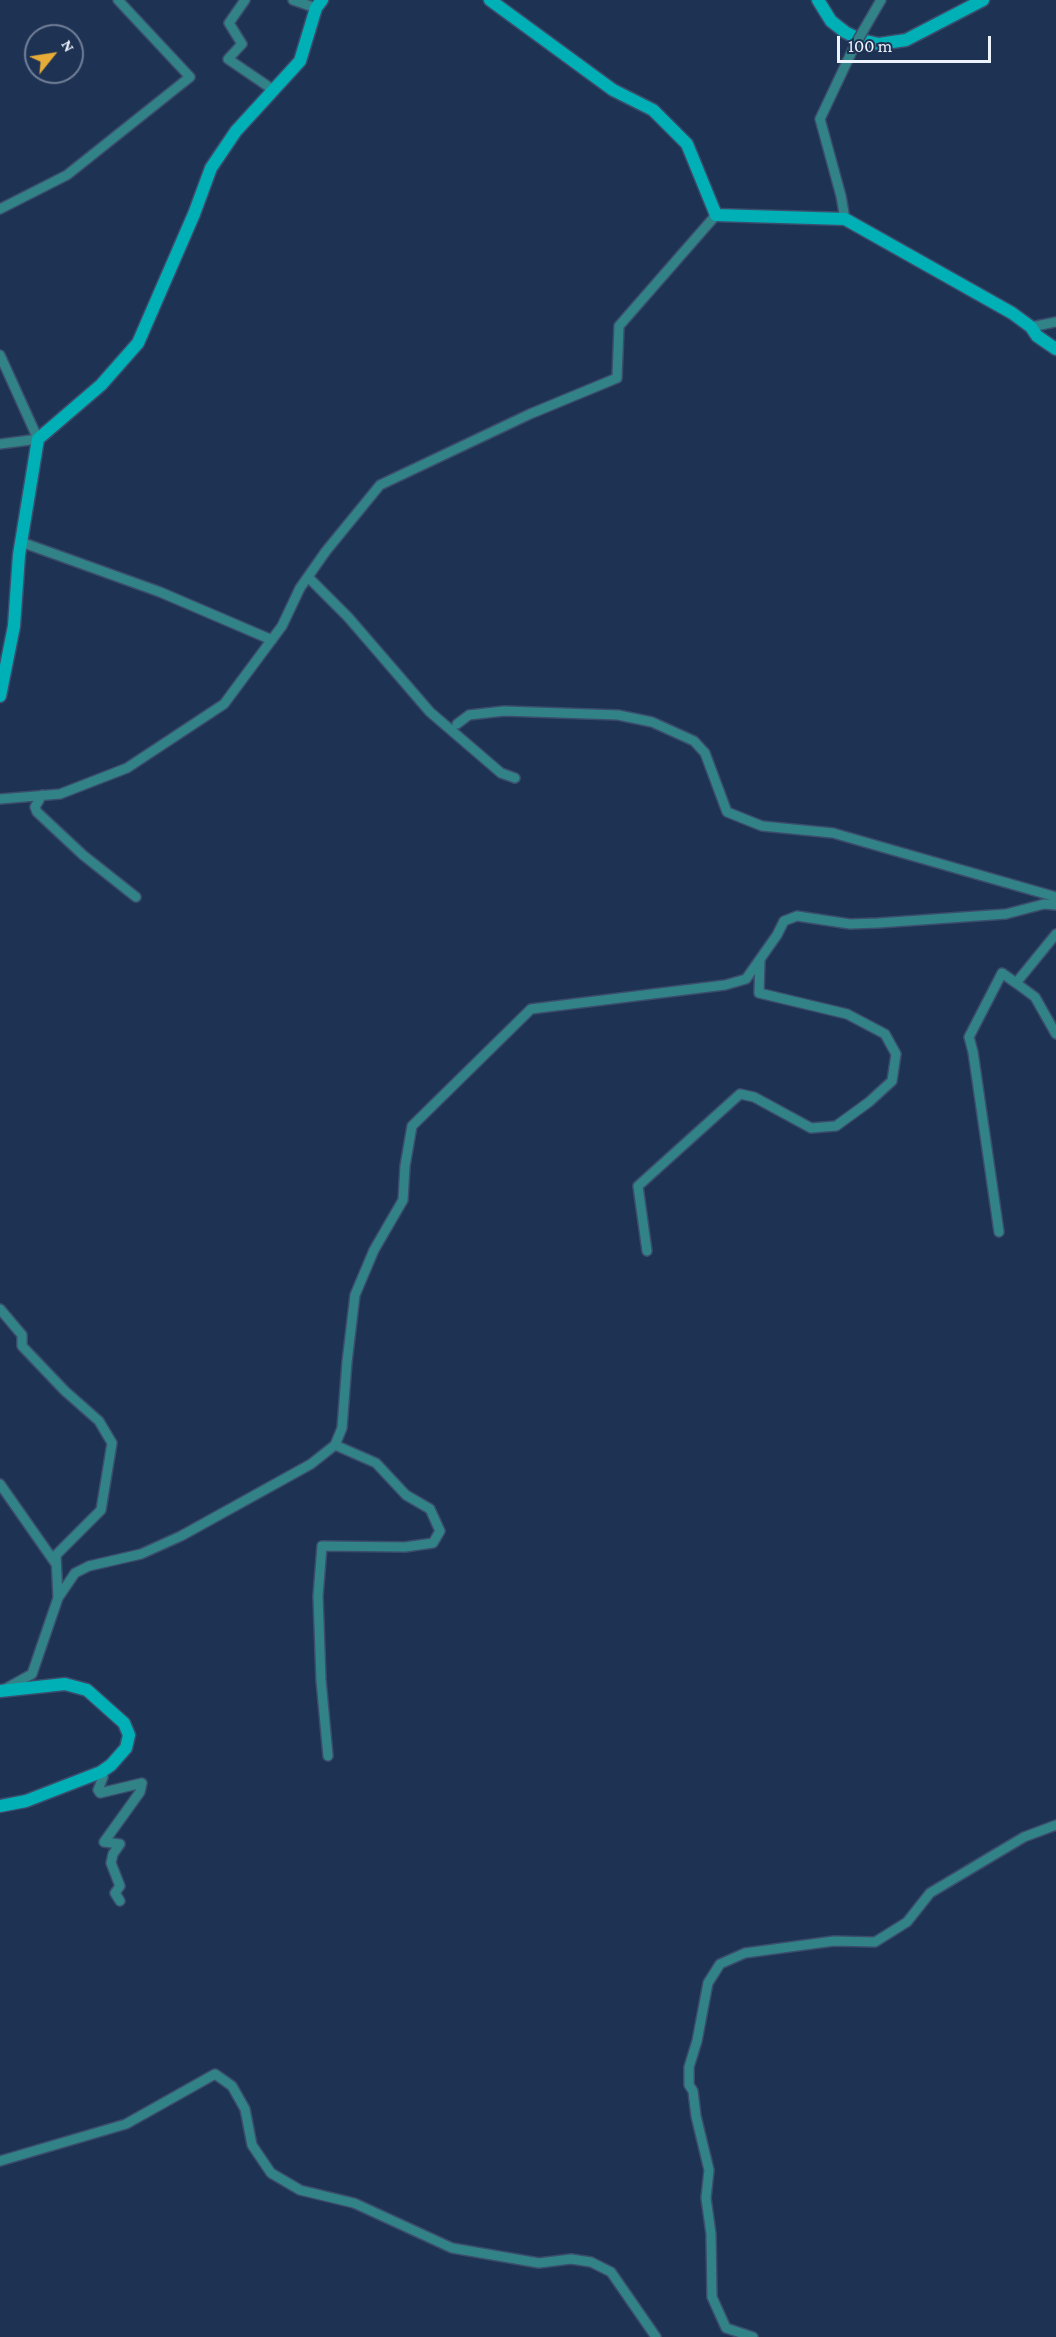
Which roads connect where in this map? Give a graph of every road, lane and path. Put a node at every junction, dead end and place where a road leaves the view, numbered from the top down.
1 (118, 0) edge
2 (232, 0) edge
3 (293, 0) edge
4 (490, 0) edge
5 (818, 0) edge
6 (881, 0) edge
7 (983, 0) edge
8 (243, 2) edge
9 (319, 4) edge
10 (272, 89) junction
11 (0, 209) edge
12 (716, 215) junction
13 (845, 219) junction
14 (1056, 322) edge
15 (1031, 327) junction
16 (1056, 349) edge
17 (0, 355) edge
18 (38, 440) junction
19 (0, 444) edge
20 (21, 542) junction
21 (308, 577) junction
22 (272, 640) junction
23 (0, 696) edge
24 (457, 724) dead end
25 (514, 778) dead end
26 (42, 795) junction
27 (0, 799) edge
28 (136, 897) dead end
29 (1056, 897) edge
30 (1056, 905) edge
31 (1056, 934) edge
32 (760, 959) junction
33 (1016, 983) junction
34 (1056, 1034) edge
35 (999, 1232) dead end
36 (647, 1251) dead end
37 (0, 1309) edge
38 (335, 1445) junction
39 (0, 1484) edge
40 (56, 1564) junction
41 (58, 1598) junction
42 (0, 1691) edge
43 (328, 1756) dead end
44 (100, 1772) junction
45 (0, 1806) edge
46 (1056, 1825) edge
47 (120, 1901) dead end
48 (0, 2161) edge
49 (656, 2337) edge
50 (753, 2337) edge

1 - 11 street
2 - 8 street
3 - 9 street
4 - 12 street
5 - 7 street
6 - 13 street, bridge
8 - 10 street
9 - 10 street
10 - 18 street
12 - 13 street
12 - 21 street
13 - 15 street
14 - 15 street
15 - 16 street
17 - 18 street
18 - 19 street
18 - 20 street
20 - 22 street
20 - 23 street
21 - 22 street
21 - 25 street
22 - 26 street
24 - 29 street
26 - 27 street
26 - 28 street
30 - 32 street
31 - 33 street
32 - 36 street
32 - 38 street
33 - 34 street
33 - 35 street
37 - 40 street
38 - 41 street
38 - 43 street
39 - 40 street
40 - 41 street
41 - 42 street
42 - 44 street
44 - 45 street
44 - 47 street
46 - 50 street
48 - 49 street

